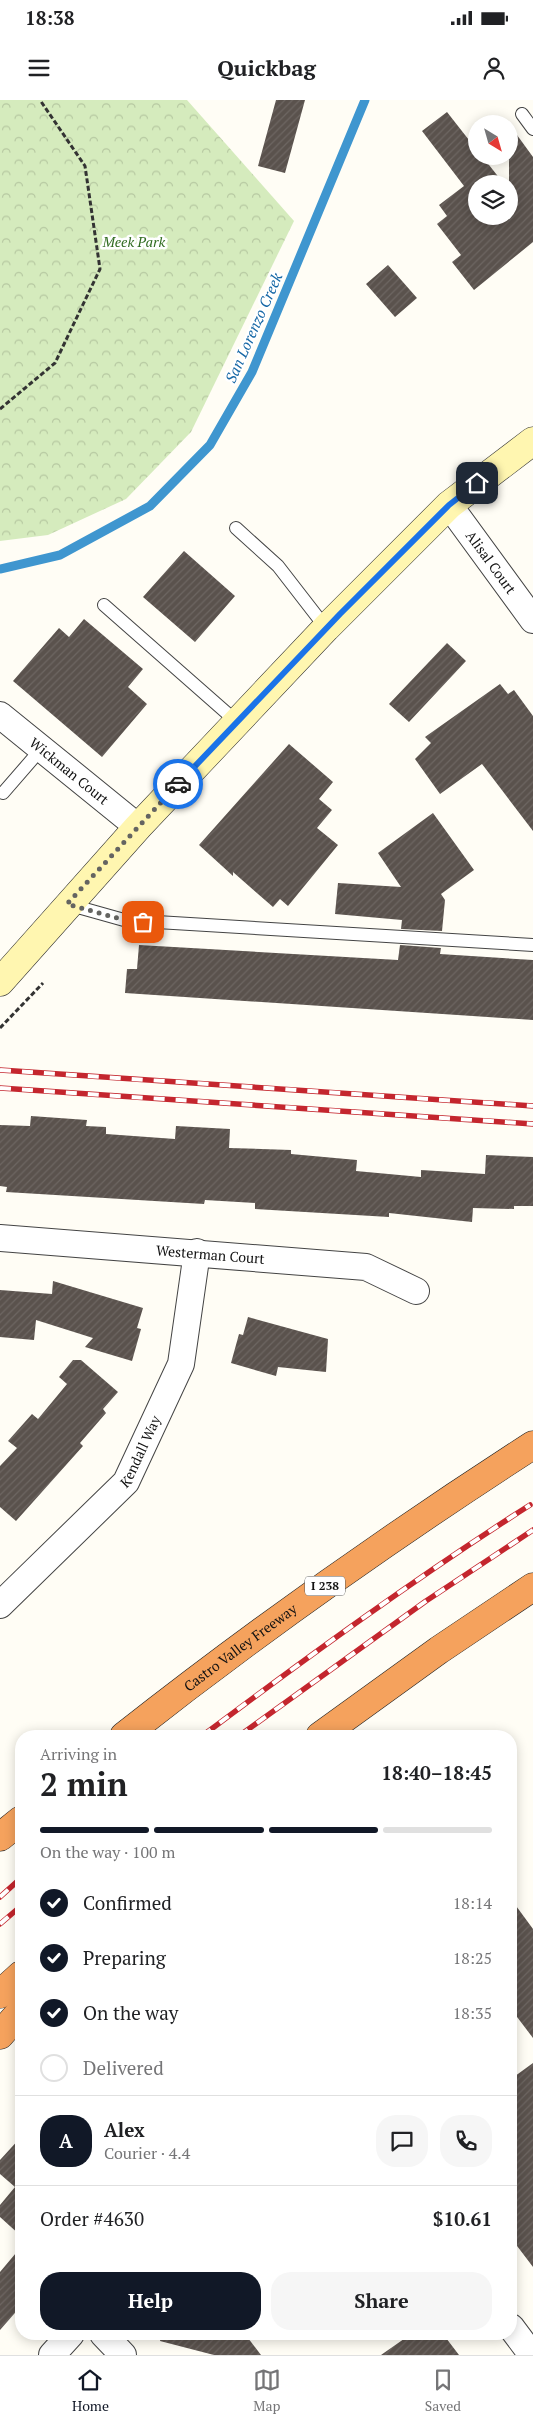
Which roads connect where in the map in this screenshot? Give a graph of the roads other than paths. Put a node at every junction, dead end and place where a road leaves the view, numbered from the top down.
1 (522, 114) dead end
2 (533, 129) edge
3 (533, 441) edge
4 (449, 505) junction
5 (236, 528) dead end
6 (104, 605) dead end
7 (533, 620) edge
8 (326, 628) junction
9 (0, 715) edge
10 (237, 722) junction
11 (42, 748) junction
12 (1, 794) edge
13 (138, 827) junction
14 (67, 904) junction
15 (533, 945) edge
16 (0, 982) edge
17 (0, 1238) edge
18 (197, 1252) junction
19 (416, 1291) dead end
20 (533, 1445) edge
21 (533, 1587) edge
22 (0, 1605) edge
23 (132, 1730) edge
24 (328, 1730) edge
25 (15, 1809) edge
26 (0, 1818) edge
27 (15, 1825) edge
28 (0, 1837) edge
29 (15, 1980) edge
30 (0, 1994) edge
31 (15, 2018) edge
32 (0, 2035) edge
33 (517, 2335) edge
34 (66, 2340) edge
35 (109, 2340) edge
36 (52, 2355) edge
37 (123, 2355) edge
38 (532, 2355) edge

1 - 2 lane
3 - 4 main road
4 - 7 street, Alisal Court
4 - 8 main road
5 - 8 lane
6 - 10 lane
8 - 10 main road
9 - 11 street, Wickman Court
10 - 13 main road
11 - 12 lane
11 - 13 street, Wickman Court
13 - 14 main road
14 - 15 lane
14 - 16 main road
17 - 18 street, Westerman Court
18 - 19 street, Westerman Court
18 - 22 street, Kendall Way
20 - 23 highway, Castro Valley Freeway / I 238
21 - 24 highway
25 - 26 highway
27 - 28 highway
29 - 30 highway
31 - 32 highway
33 - 38 street
34 - 36 street
35 - 37 street

